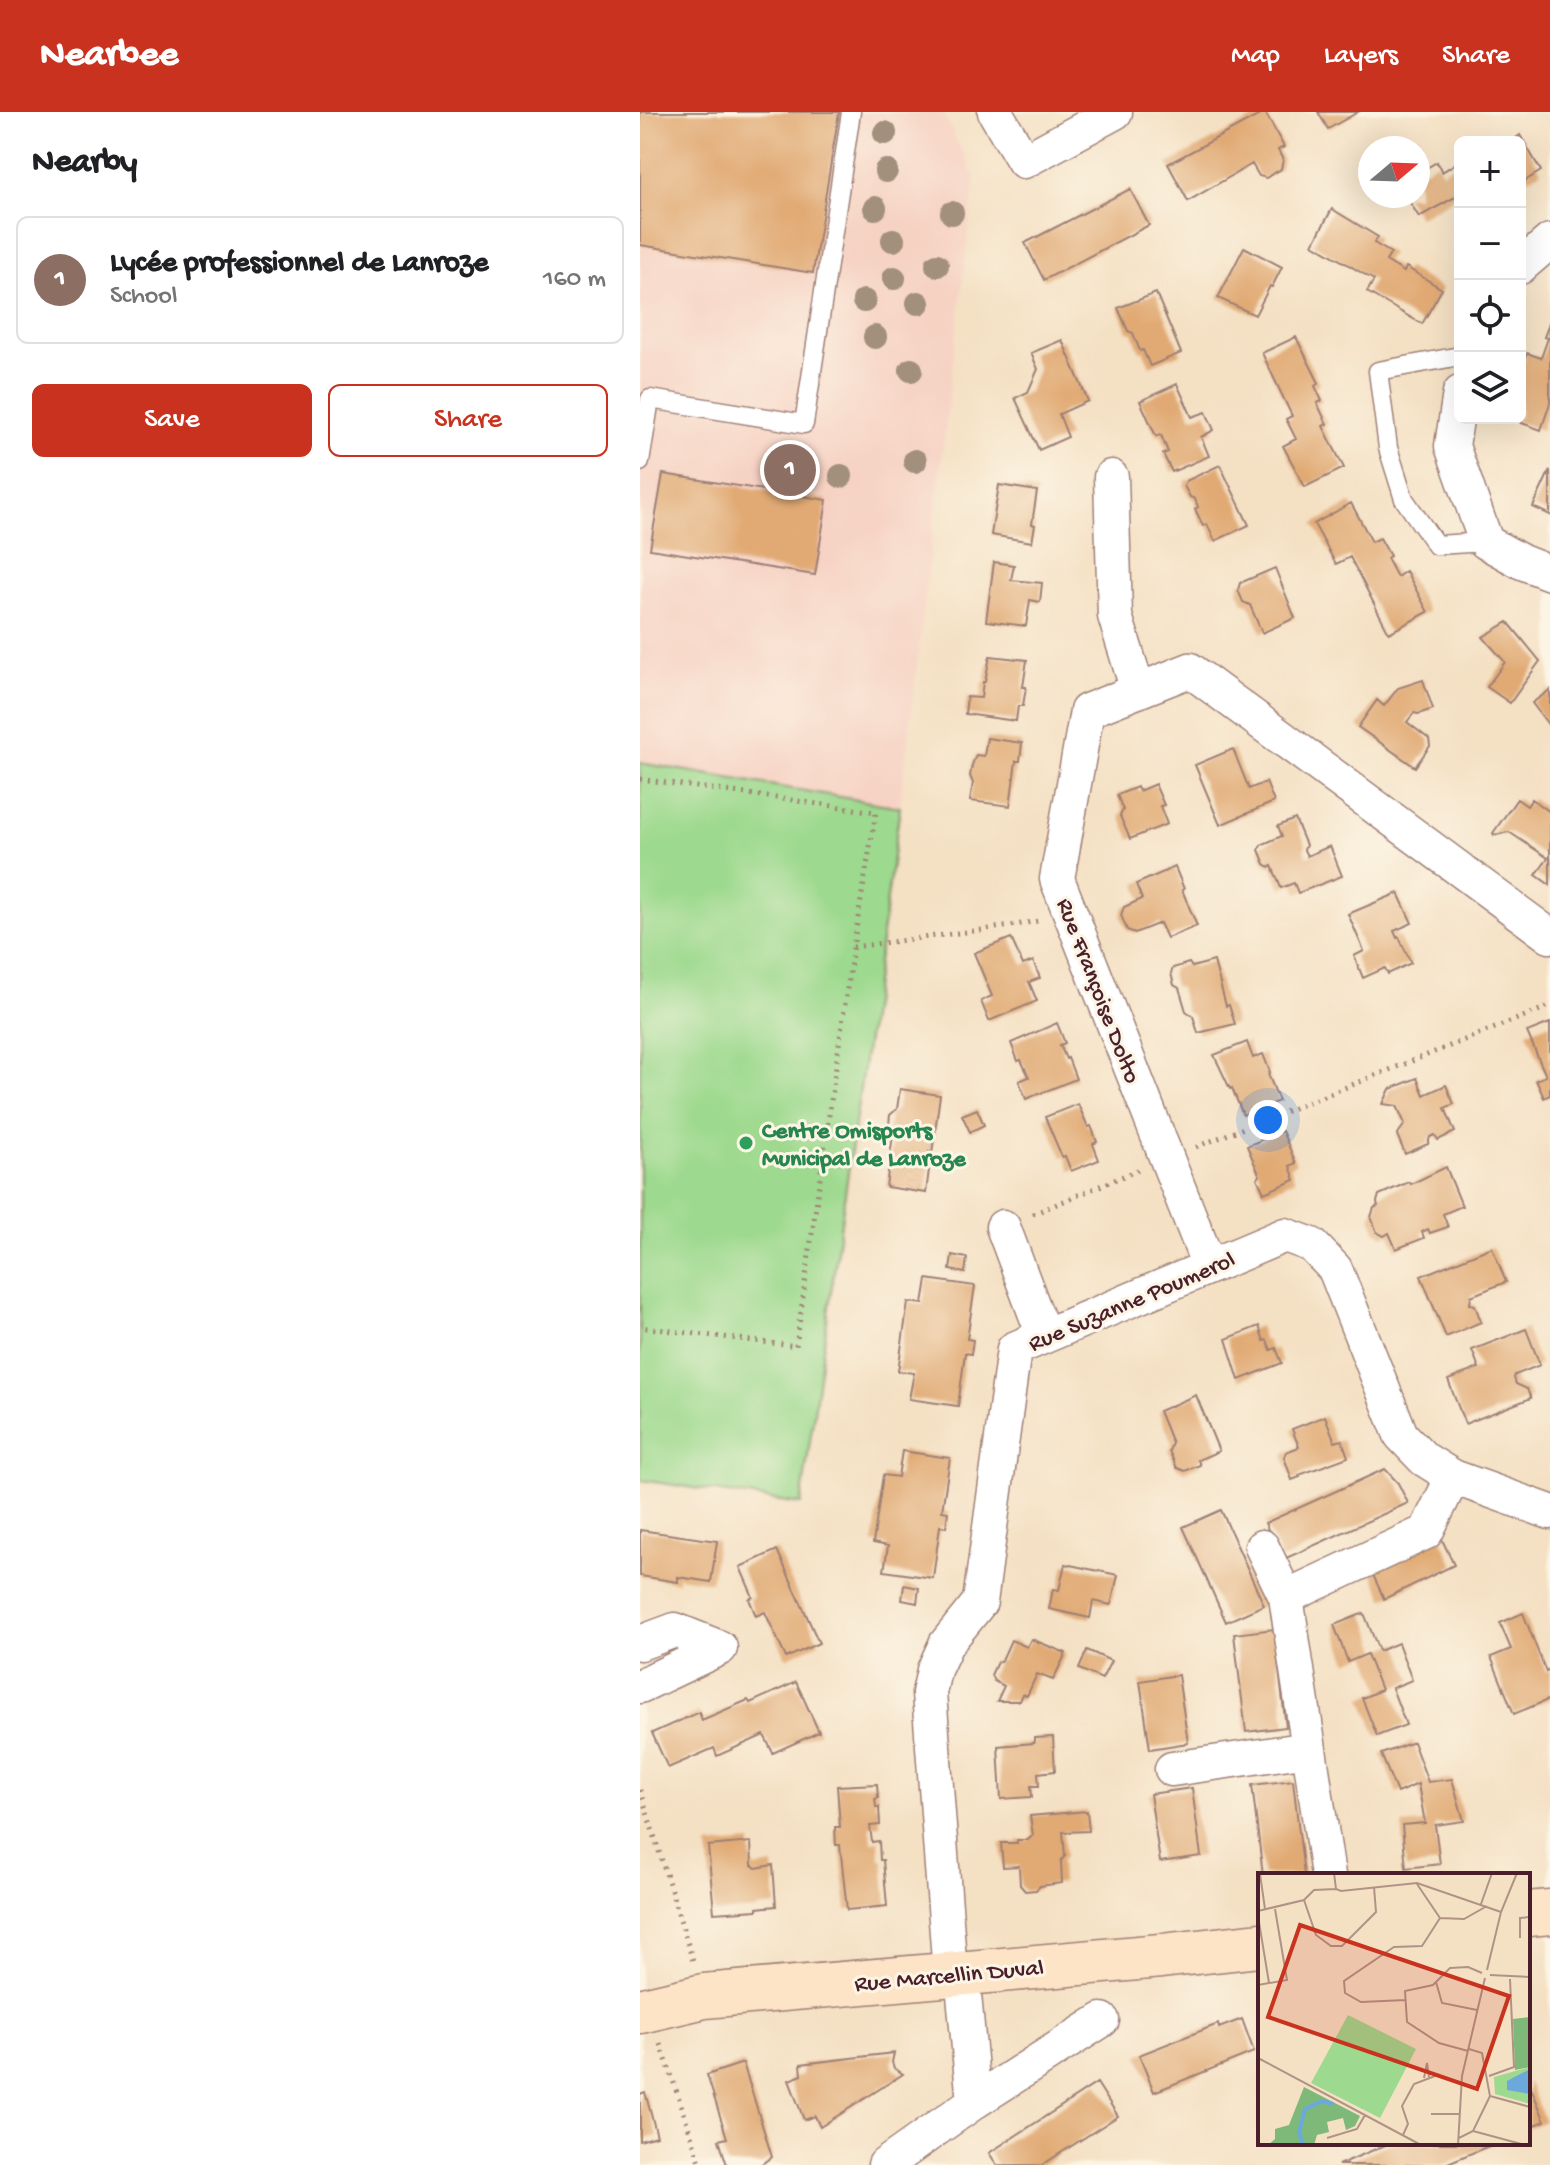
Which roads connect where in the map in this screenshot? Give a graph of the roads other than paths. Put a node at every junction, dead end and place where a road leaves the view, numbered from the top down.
1 (851, 112) edge
2 (995, 112) edge
3 (1115, 112) edge
4 (1550, 241) edge
5 (1526, 262) edge
6 (1454, 357) edge
7 (1455, 424) edge
8 (640, 462) edge
9 (1111, 477) dead end
10 (1486, 542) junction
11 (1550, 573) edge
12 (1138, 691) junction
13 (1550, 936) edge
14 (1003, 1227) road end
15 (1209, 1266) junction
16 (1044, 1336) junction
17 (1453, 1477) junction
18 (1550, 1512) edge
19 (1262, 1547) dead end
20 (1286, 1597) junction
21 (640, 1643) edge
22 (640, 1686) edge
23 (1309, 1749) junction
24 (1172, 1769) dead end
25 (1328, 1873) edge
26 (1550, 1912) edge
27 (1530, 1914) edge
28 (1258, 1945) edge
29 (956, 1973) junction
30 (645, 2010) edge
31 (1102, 2020) dead end
32 (974, 2102) junction
33 (885, 2165) edge

1 - 8 lane
2 - 3 street
4 - 5 street
6 - 10 lane
7 - 10 street
9 - 12 street
10 - 11 street
12 - 13 street, Rue Françoise Dolto
12 - 15 street, Rue Françoise Dolto
14 - 16 street
15 - 16 street, Rue Suzanne Poumerol
15 - 17 street, Rue Suzanne Poumerol
16 - 29 street, Rue Suzanne Poumerol
17 - 18 street, Rue Suzanne Poumerol
17 - 20 street
19 - 20 street
20 - 23 street
21 - 22 street
23 - 24 street
23 - 25 street
26 - 27 main road
28 - 29 main road, Rue Marcellin Duval
29 - 30 main road, Rue Marcellin Duval
29 - 32 street
31 - 32 street
32 - 33 street

